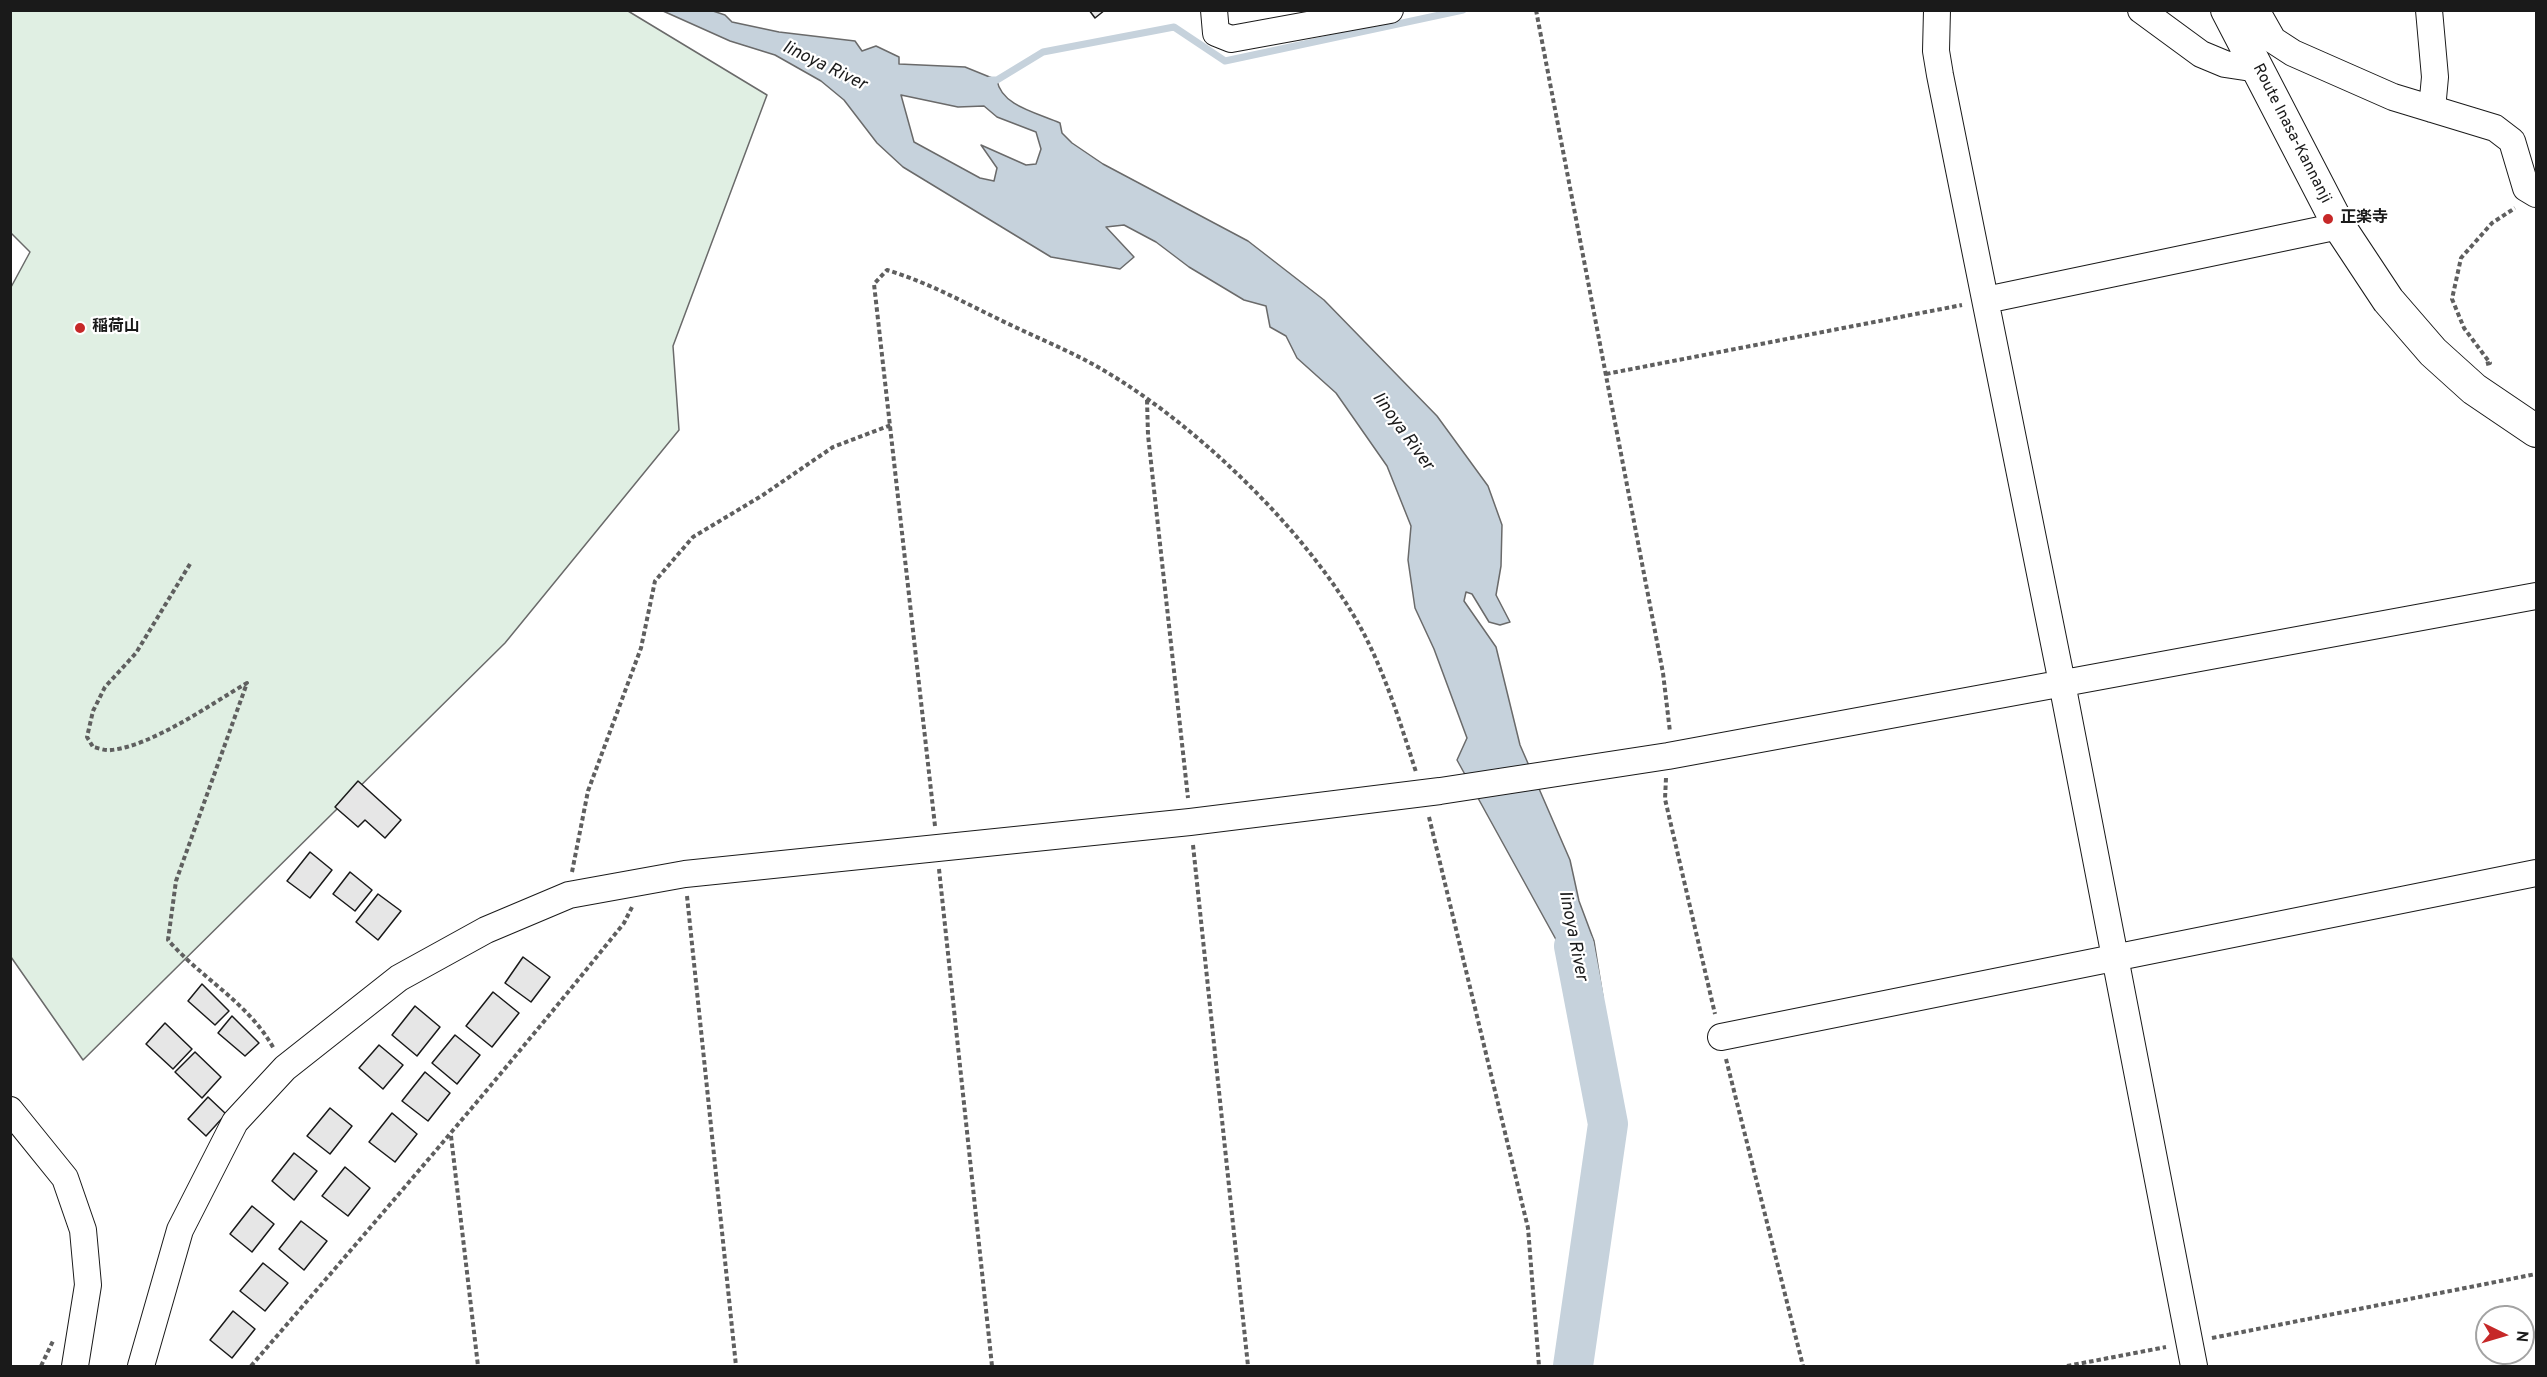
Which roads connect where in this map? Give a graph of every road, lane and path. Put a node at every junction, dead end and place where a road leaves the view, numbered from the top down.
1 (1214, 10) edge
2 (1390, 10) edge
3 (1536, 10) edge
4 (1937, 10) edge
5 (2141, 10) edge
6 (2227, 10) edge
7 (2256, 10) edge
8 (2429, 10) edge
9 (2258, 69) junction
10 (2432, 109) junction
11 (2536, 194) edge
12 (2339, 226) junction
13 (874, 284) dead end
14 (1986, 300) junction
15 (2481, 366) dead end
16 (1606, 374) junction
17 (1147, 399) junction
18 (891, 425) dead end
19 (2536, 431) edge
20 (190, 564) dead end
21 (2536, 596) edge
22 (2062, 683) junction
23 (1668, 756) junction
24 (1431, 792) junction
25 (1190, 822) junction
26 (2536, 873) edge
27 (685, 874) junction
28 (646, 880) junction
29 (569, 895) junction
30 (2115, 957) junction
31 (1721, 1037) dead end
32 (285, 1068) junction
33 (10, 1110) edge
34 (451, 1136) junction
35 (2536, 1274) edge
36 (2191, 1355) edge
37 (75, 1366) edge
38 (141, 1366) edge
39 (250, 1366) edge
40 (478, 1366) edge
41 (736, 1366) edge
42 (1248, 1366) edge
43 (1539, 1366) edge
44 (2067, 1366) edge

1 - 2 street
3 - 16 path
4 - 14 street
5 - 9 street
6 - 9 main road, Route Inasa-Kannanji
7 - 10 street
8 - 10 street
9 - 12 main road, Route Inasa-Kannanji
10 - 11 street
11 - 15 path
12 - 14 street
12 - 19 main road, Route Inasa-Kannanji
13 - 17 path
14 - 16 path
14 - 22 street
16 - 23 path
17 - 24 path
17 - 25 path
18 - 29 path
20 - 32 path
21 - 22 street
22 - 23 street
22 - 30 street
23 - 24 street
24 - 25 street
24 - 43 path
25 - 27 street
25 - 42 path
26 - 30 street
27 - 28 street
27 - 41 path
28 - 29 street
28 - 34 path
29 - 32 street
30 - 31 street
30 - 36 street
32 - 38 street
33 - 37 street
34 - 39 path
34 - 40 path
35 - 36 path
36 - 44 path

